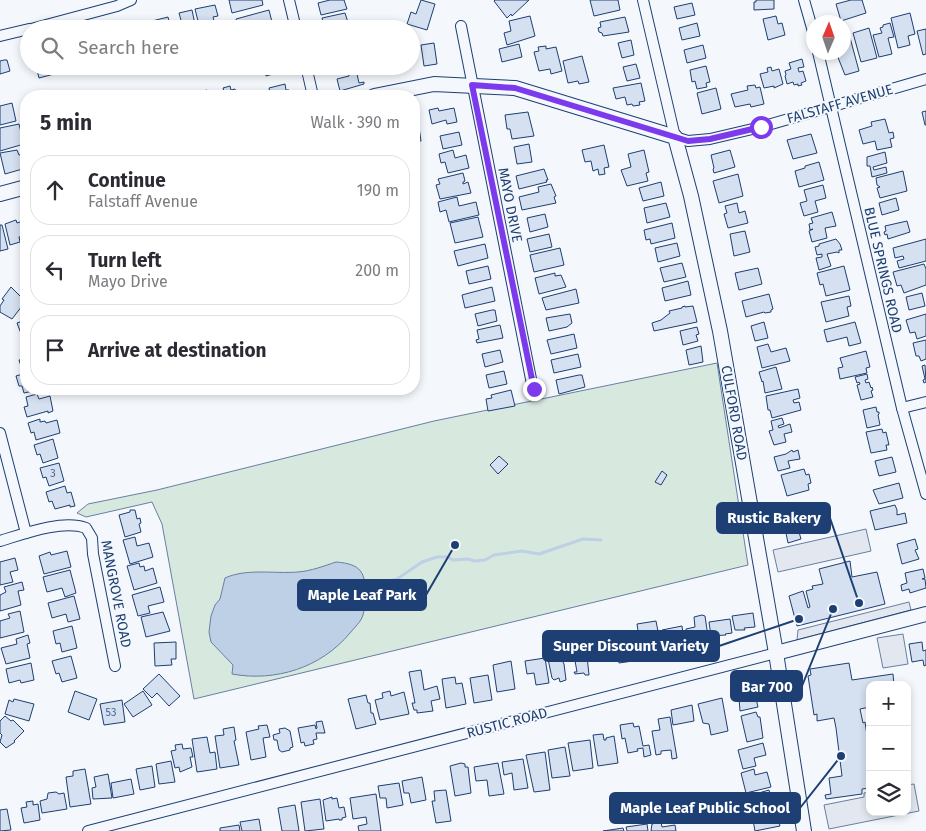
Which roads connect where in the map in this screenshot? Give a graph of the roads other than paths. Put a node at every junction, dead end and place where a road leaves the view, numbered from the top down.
1 (131, 0) edge
2 (289, 0) edge
3 (643, 0) edge
4 (804, 0) edge
5 (808, 15) edge
6 (64, 20) edge
7 (294, 20) edge
8 (461, 26) dead end
9 (20, 31) edge
10 (0, 36) edge
11 (820, 60) edge
12 (308, 75) edge
13 (926, 79) edge
14 (472, 85) junction
15 (312, 90) edge
16 (404, 90) edge
17 (830, 106) junction
18 (675, 137) junction
19 (20, 189) edge
20 (0, 194) edge
21 (534, 389) dead end
22 (926, 402) edge
23 (902, 408) junction
24 (0, 433) edge
25 (926, 494) edge
26 (26, 533) junction
27 (0, 542) edge
28 (926, 614) edge
29 (776, 653) junction
30 (115, 666) dead end
31 (88, 831) edge
32 (804, 831) edge

1 - 6 street
2 - 7 street
3 - 18 street, CULFORD ROAD
4 - 5 street
8 - 14 street, MAYO DRIVE
9 - 10 street
11 - 17 street, BLUE SPRINGS ROAD
12 - 15 street
13 - 17 street, FALSTAFF AVENUE
14 - 16 street, FALSTAFF AVENUE
14 - 18 street, FALSTAFF AVENUE
14 - 21 street, MAYO DRIVE
17 - 18 street, FALSTAFF AVENUE
17 - 23 street, BLUE SPRINGS ROAD
18 - 29 street, CULFORD ROAD
19 - 20 street
22 - 23 street
23 - 25 street, BLUE SPRINGS ROAD
24 - 26 street
26 - 27 street, MANGROVE ROAD
26 - 30 street, MANGROVE ROAD
28 - 29 street, RUSTIC ROAD
29 - 31 street, RUSTIC ROAD
29 - 32 street, CULFORD ROAD

